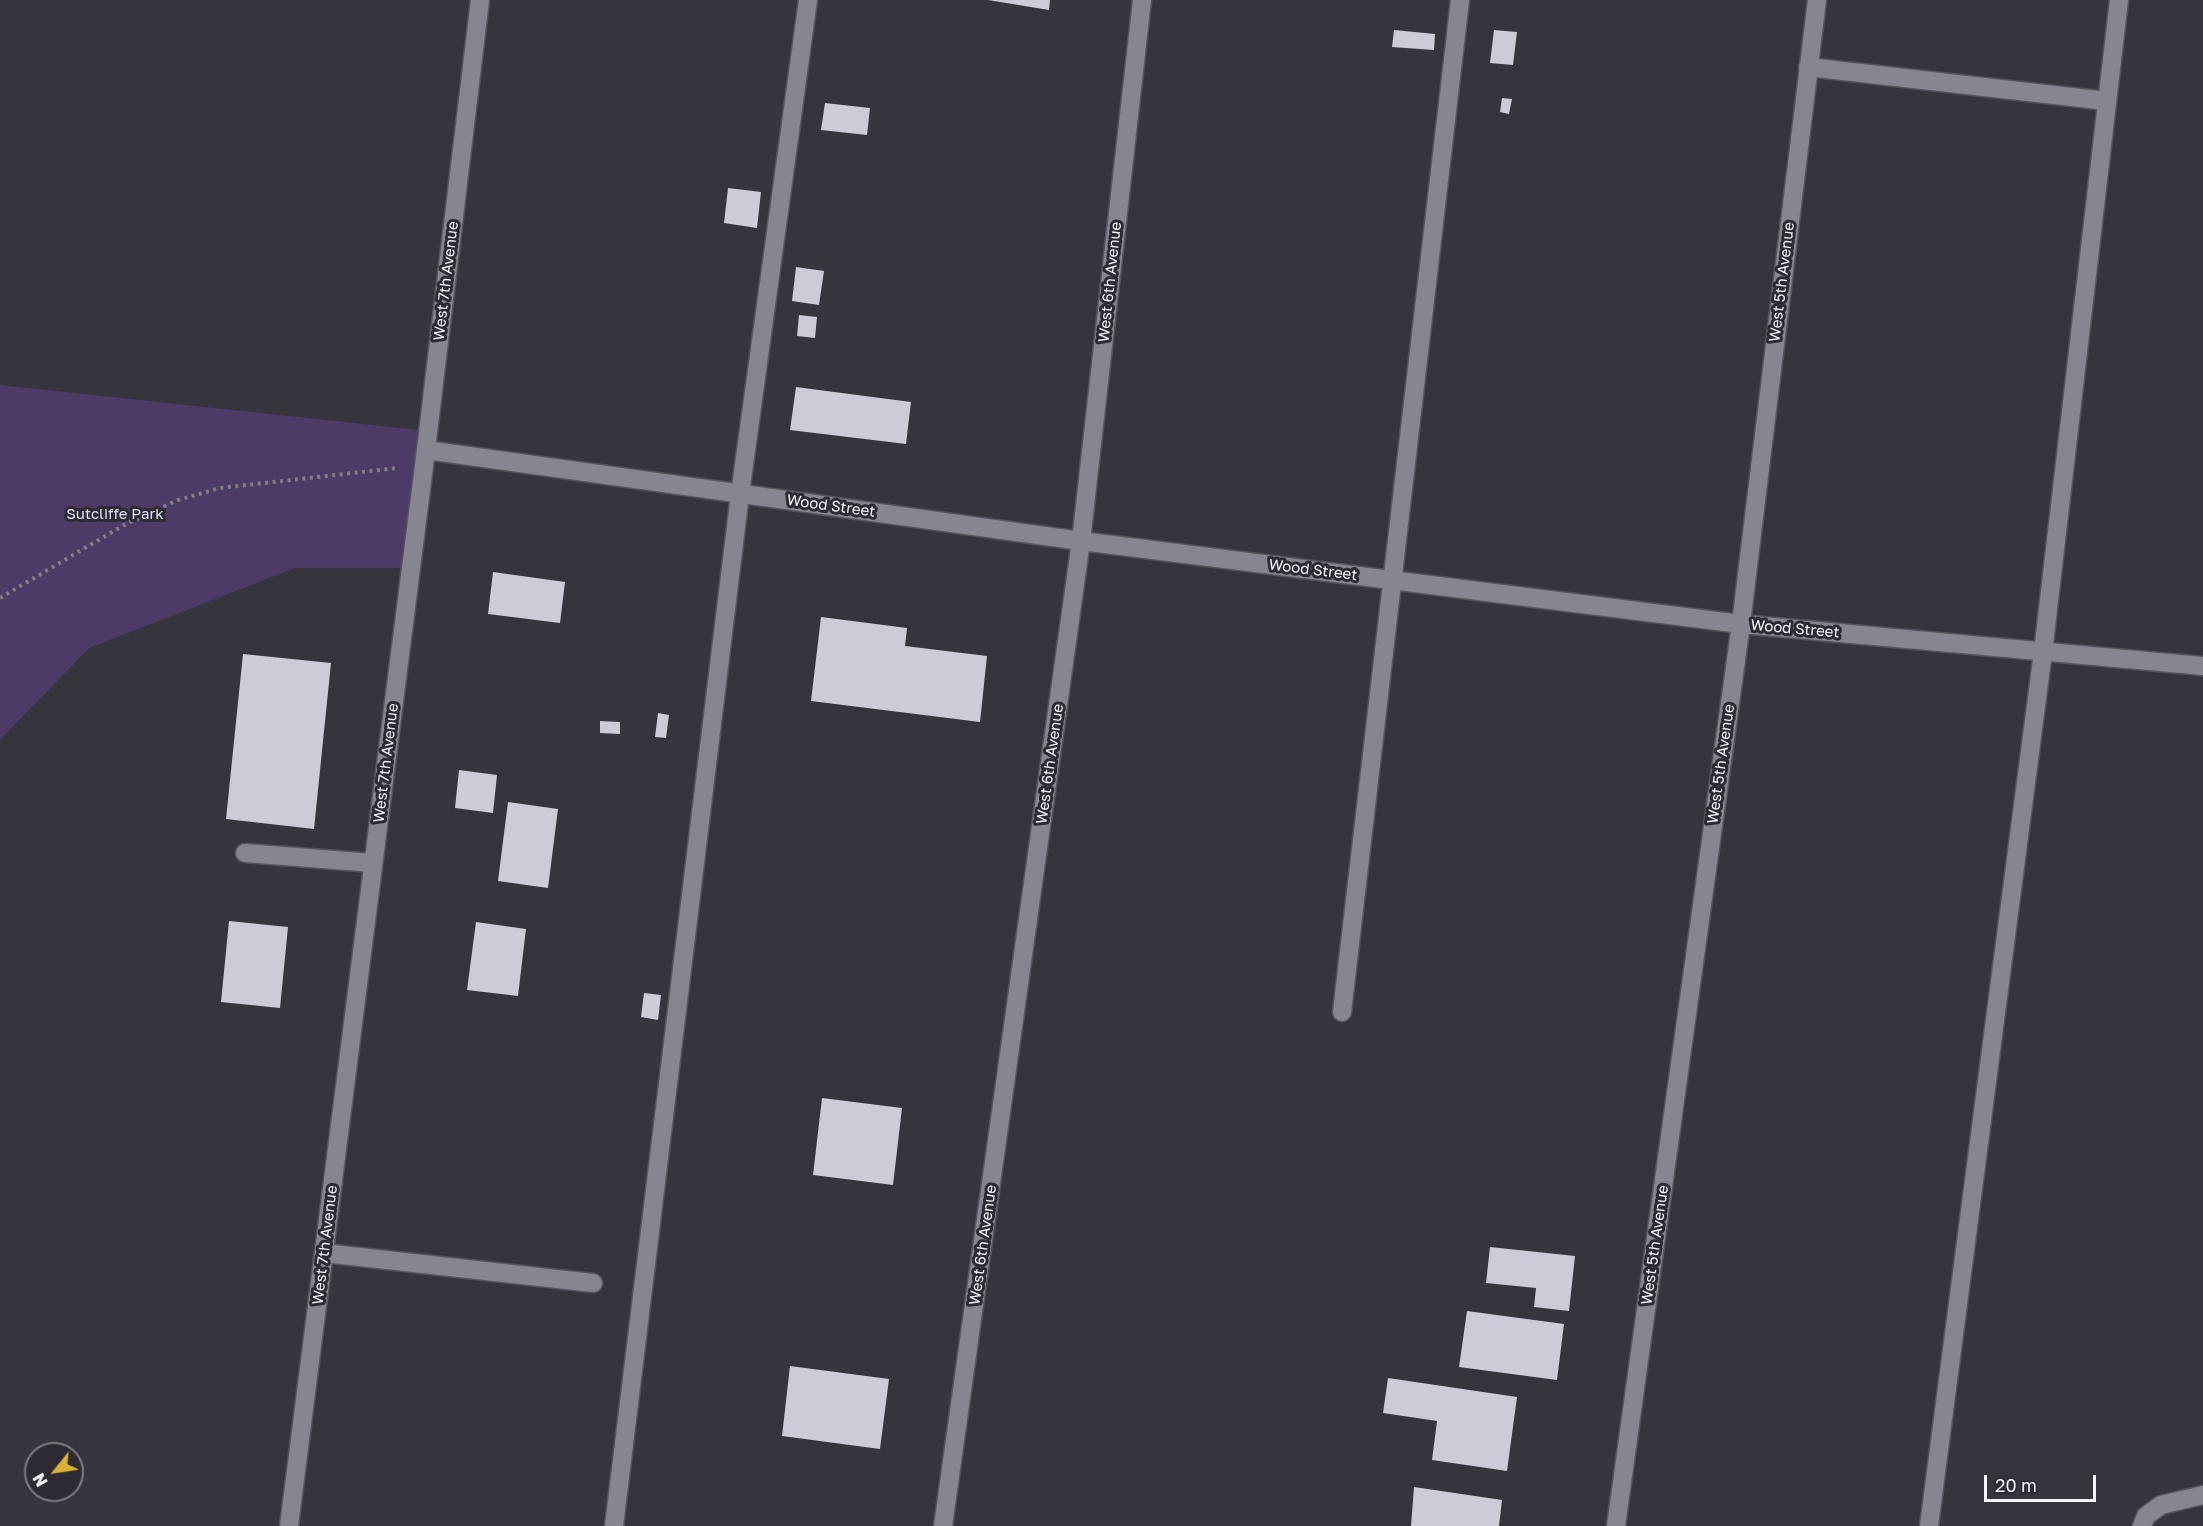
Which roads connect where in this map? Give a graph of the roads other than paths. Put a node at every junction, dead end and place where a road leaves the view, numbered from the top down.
1 (480, 0) edge
2 (808, 0) edge
3 (1142, 0) edge
4 (1460, 0) edge
5 (1817, 0) edge
6 (2119, 0) edge
7 (1808, 68) junction
8 (2107, 101) junction
9 (425, 458) junction
10 (740, 494) junction
11 (1081, 541) junction
12 (1391, 580) junction
13 (1741, 624) junction
14 (2043, 652) junction
15 (2203, 666) edge
16 (245, 853) dead end
17 (373, 863) junction
18 (1342, 1012) dead end
19 (324, 1253) junction
20 (593, 1283) dead end
21 (2203, 1495) edge
22 (289, 1526) edge
23 (614, 1526) edge
24 (943, 1526) edge
25 (1616, 1526) edge
26 (1929, 1526) edge
27 (2142, 1526) edge

1 - 9 street, West 7th Avenue
2 - 10 street
3 - 11 street, West 6th Avenue
4 - 12 street
5 - 7 street, West 5th Avenue
6 - 8 street
7 - 8 street
7 - 13 street, West 5th Avenue
8 - 14 street
9 - 10 street, Wood Street
9 - 17 street, West 7th Avenue
10 - 11 street, Wood Street
10 - 23 street
11 - 12 street, Wood Street
11 - 24 street, West 6th Avenue
12 - 13 street, Wood Street
12 - 18 street
13 - 14 street, Wood Street
13 - 25 street, West 5th Avenue
14 - 15 street, Wood Street
14 - 26 street
16 - 17 street
17 - 19 street, West 7th Avenue
19 - 20 street
19 - 22 street, West 7th Avenue
21 - 27 street

